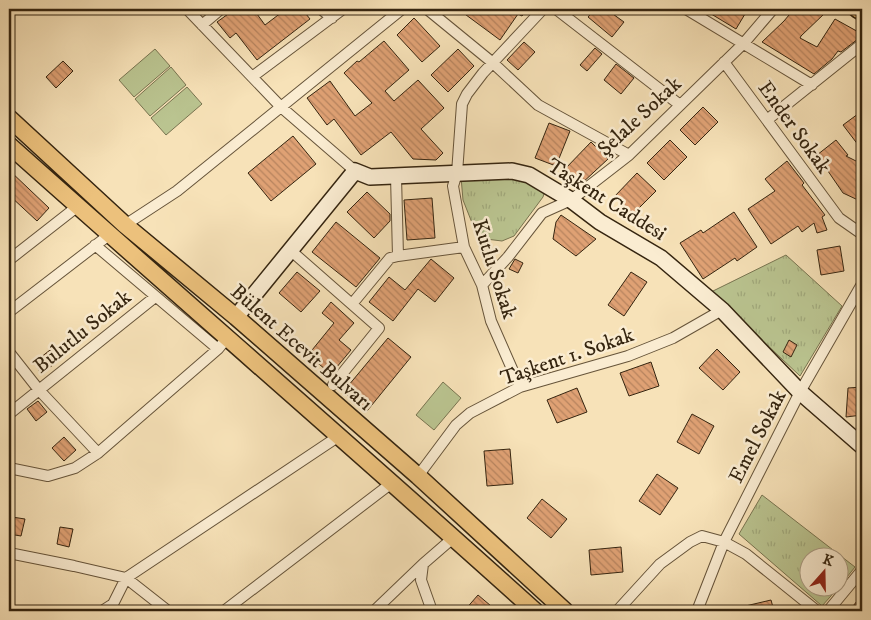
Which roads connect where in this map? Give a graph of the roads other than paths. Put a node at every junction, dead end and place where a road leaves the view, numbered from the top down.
1 (187, 9) edge
2 (221, 9) edge
3 (321, 9) edge
4 (343, 9) edge
5 (402, 9) edge
6 (428, 9) edge
7 (543, 9) edge
8 (556, 9) edge
9 (686, 9) edge
10 (773, 9) edge
11 (857, 9) edge
12 (862, 12) edge
13 (332, 18) junction
14 (202, 25) junction
15 (744, 43) junction
16 (862, 44) edge
17 (724, 62) junction
18 (493, 63) junction
19 (252, 77) junction
20 (812, 85) junction
21 (680, 105) junction
22 (281, 107) junction
23 (9, 118) edge
24 (767, 120) junction
25 (9, 144) edge
26 (629, 154) junction
27 (355, 171) junction
28 (457, 173) junction
29 (396, 176) junction
30 (571, 200) junction
31 (78, 206) junction
32 (125, 224) junction
33 (861, 231) edge
34 (109, 235) junction
35 (95, 245) junction
36 (464, 247) junction
37 (290, 249) junction
38 (398, 256) junction
39 (9, 260) edge
40 (862, 284) edge
41 (482, 285) junction
42 (155, 297) junction
43 (352, 304) junction
44 (722, 310) junction
45 (9, 312) edge
46 (236, 317) junction
47 (222, 343) junction
48 (9, 352) edge
49 (334, 385) dead end
50 (520, 388) junction
51 (39, 390) junction
52 (800, 392) junction
53 (9, 414) edge
54 (339, 436) junction
55 (862, 446) edge
56 (98, 453) junction
57 (9, 468) edge
58 (418, 476) junction
59 (392, 482) junction
60 (453, 538) junction
61 (724, 542) junction
62 (9, 553) edge
63 (423, 564) junction
64 (862, 570) edge
65 (126, 578) junction
66 (380, 609) edge
67 (102, 611) edge
68 (168, 611) edge
69 (224, 611) edge
70 (432, 611) edge
71 (535, 611) edge
72 (565, 611) edge
73 (617, 611) edge
74 (696, 611) edge
75 (817, 611) edge
76 (828, 611) edge

1 - 14 street
2 - 14 street
3 - 13 street
4 - 13 street
5 - 22 street
6 - 18 street
7 - 18 street, Kutlu Sokak
8 - 21 street
9 - 15 street
10 - 15 street, Şelale Sokak
11 - 12 main road
13 - 19 street
14 - 19 street
15 - 17 street, Şelale Sokak
15 - 20 street
16 - 20 street
17 - 21 street, Şelale Sokak
17 - 24 street, Ender Sokak
18 - 26 street
18 - 28 street, Kutlu Sokak
19 - 22 street
20 - 24 street
21 - 26 street, Şelale Sokak
22 - 27 street
22 - 32 street
23 - 32 main road, Bülent Ecevit Bulvarı
24 - 33 street, Ender Sokak
25 - 31 main road, Bülent Ecevit Bulvarı
26 - 30 street, Şelale Sokak
27 - 29 street, Taşkent Caddesi
27 - 37 street
28 - 29 street, Taşkent Caddesi
28 - 30 street, Taşkent Caddesi
28 - 36 street, Kutlu Sokak
29 - 38 street
30 - 41 street, Şelale Sokak
30 - 44 street, Taşkent Caddesi
31 - 34 main road, Bülent Ecevit Bulvarı
31 - 39 street
32 - 46 main road, Bülent Ecevit Bulvarı
34 - 35 street
34 - 47 main road, Bülent Ecevit Bulvarı
35 - 42 street
35 - 45 street
36 - 38 street
36 - 41 street, Kutlu Sokak
37 - 43 street
37 - 46 street
38 - 43 street
40 - 52 street, Emel Sokak
41 - 50 street, Kutlu Sokak
42 - 47 street
42 - 51 street, Bulutlu Sokak
43 - 49 street
44 - 50 street, Taşkent 1. Sokak
44 - 52 street, Taşkent Caddesi
46 - 58 main road, Bülent Ecevit Bulvarı
47 - 54 main road, Bülent Ecevit Bulvarı
47 - 56 street
48 - 51 street
50 - 58 street, Taşkent 1. Sokak
51 - 53 street, Bulutlu Sokak
51 - 56 street
52 - 55 street, Taşkent Caddesi
52 - 61 street, Emel Sokak
54 - 59 main road, Bülent Ecevit Bulvarı
54 - 65 street
56 - 57 street
58 - 72 main road, Bülent Ecevit Bulvarı
59 - 60 main road, Bülent Ecevit Bulvarı
59 - 69 street
60 - 63 street
60 - 71 main road, Bülent Ecevit Bulvarı
61 - 73 street
61 - 74 street, Emel Sokak
61 - 75 street
62 - 65 street
63 - 66 street
63 - 70 street
64 - 76 street
65 - 67 street
65 - 68 street

